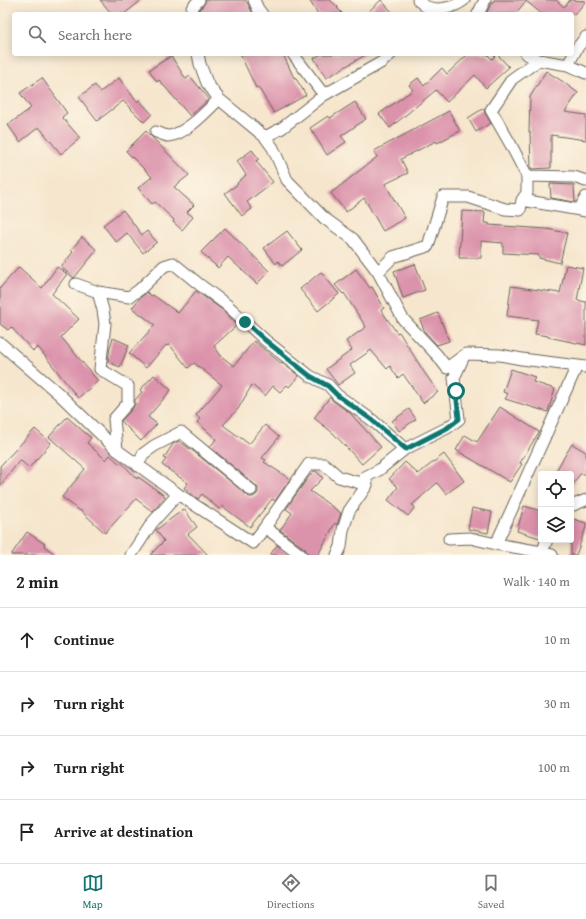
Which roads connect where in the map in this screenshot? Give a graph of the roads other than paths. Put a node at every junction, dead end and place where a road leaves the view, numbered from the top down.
1 (198, 0) edge
2 (254, 0) edge
3 (418, 0) edge
4 (464, 0) edge
5 (485, 0) edge
6 (193, 12) edge
7 (260, 12) edge
8 (479, 12) edge
9 (586, 37) edge
10 (574, 54) edge
11 (198, 56) edge
12 (295, 56) edge
13 (389, 56) edge
14 (530, 56) edge
15 (573, 56) edge
16 (539, 60) junction
17 (568, 65) junction
18 (586, 73) edge
19 (324, 95) junction
20 (219, 99) junction
21 (156, 132) dead end
22 (265, 137) junction
23 (527, 176) junction
24 (586, 181) edge
25 (586, 197) edge
26 (522, 200) junction
27 (583, 211) edge
28 (378, 272) junction
29 (76, 284) dead end
30 (98, 292) junction
31 (0, 343) edge
32 (466, 354) junction
33 (582, 367) edge
34 (406, 449) junction
35 (117, 450) junction
36 (138, 466) junction
37 (367, 485) junction
38 (251, 490) dead end
39 (178, 494) junction
40 (586, 500) edge
41 (574, 505) edge
42 (265, 528) junction
43 (449, 539) dead end
44 (547, 543) edge
45 (496, 544) junction
46 (547, 554) edge
47 (131, 555) edge
48 (301, 555) edge
49 (336, 555) edge

1 - 6 street
2 - 7 street
3 - 4 street
5 - 8 street
9 - 10 street
11 - 20 street
12 - 19 street
13 - 19 street
14 - 16 street
15 - 17 street
16 - 17 street
16 - 23 street
17 - 18 street
19 - 22 street
20 - 21 street
20 - 22 street
22 - 28 street
23 - 24 street
23 - 26 street
25 - 27 street
26 - 27 street
26 - 28 street
28 - 32 street
29 - 30 street
30 - 34 street
30 - 35 street
31 - 35 street
32 - 33 street
32 - 34 street
33 - 45 street
34 - 37 street
35 - 36 street
36 - 38 street
36 - 39 street
37 - 42 street
37 - 49 street
39 - 42 street
39 - 47 street
40 - 41 street
42 - 48 street
43 - 45 street
44 - 46 street
45 - 46 street

